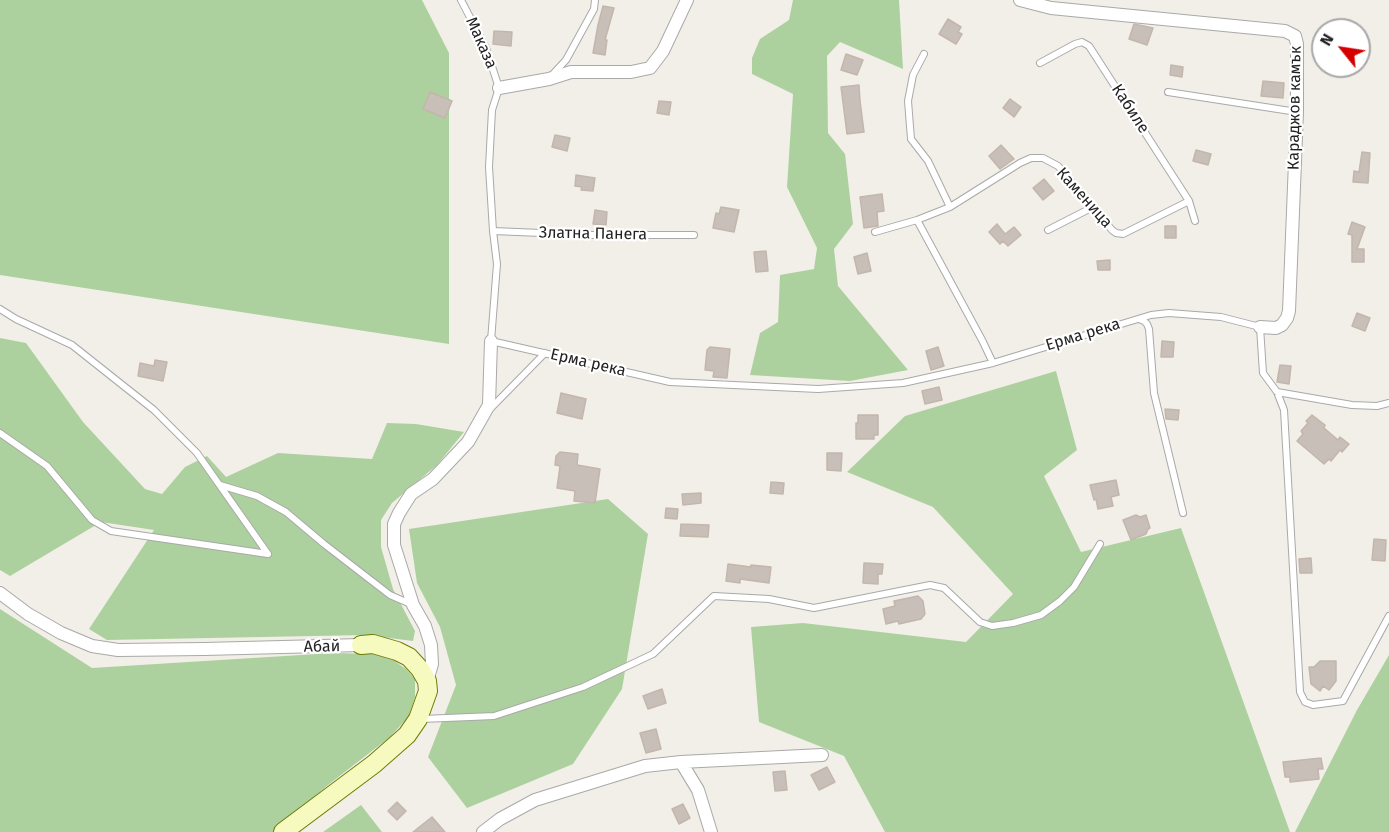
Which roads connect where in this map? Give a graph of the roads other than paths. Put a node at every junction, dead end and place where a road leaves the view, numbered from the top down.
1 (461, 0) edge
2 (595, 0) edge
3 (687, 0) edge
4 (1020, 0) edge
5 (924, 54) dead end
6 (1040, 63) dead end
7 (549, 79) junction
8 (500, 88) junction
9 (1168, 92) dead end
10 (1297, 112) junction
11 (1189, 201) junction
12 (950, 207) junction
13 (1093, 207) junction
14 (917, 220) junction
15 (1195, 221) dead end
16 (1048, 230) dead end
17 (493, 231) junction
18 (875, 232) dead end
19 (694, 235) dead end
20 (0, 309) edge
21 (1138, 318) junction
22 (1260, 327) junction
23 (491, 341) junction
24 (546, 354) junction
25 (993, 363) junction
26 (1277, 392) junction
27 (1389, 403) edge
28 (482, 417) junction
29 (0, 433) edge
30 (220, 484) junction
31 (1183, 513) dead end
32 (1100, 544) dead end
33 (0, 593) edge
34 (413, 605) junction
35 (1389, 616) edge
36 (361, 645) joint
37 (427, 681) junction
38 (418, 719) junction
39 (822, 755) dead end
40 (681, 762) junction
41 (283, 832) edge
42 (483, 832) edge
43 (711, 832) edge

1 - 8 lane, Маказа
2 - 7 lane
3 - 7 street
4 - 10 street, Караджов камък
5 - 12 lane
6 - 11 lane, Кабиле
7 - 8 street
8 - 17 lane
9 - 10 lane
10 - 22 street, Караджов камък
11 - 13 lane, Каменица
11 - 15 lane, Кабиле
12 - 13 lane, Каменица
12 - 14 lane, Каменица
13 - 16 lane
14 - 18 lane, Каменица
14 - 25 lane
17 - 19 lane, Златна Панега
17 - 23 lane
20 - 30 lane
21 - 22 lane, Ерма река
21 - 25 lane, Ерма река
21 - 31 lane
22 - 26 lane
23 - 24 lane, Ерма река
23 - 28 street
24 - 25 lane, Ерма река
24 - 28 lane
26 - 27 lane
26 - 35 lane
28 - 34 street
29 - 30 lane
30 - 34 lane
32 - 38 lane
33 - 36 street, Абай
34 - 37 street
36 - 37 street, Абай
37 - 38 street
38 - 41 street
39 - 40 street
40 - 42 street
40 - 43 street

